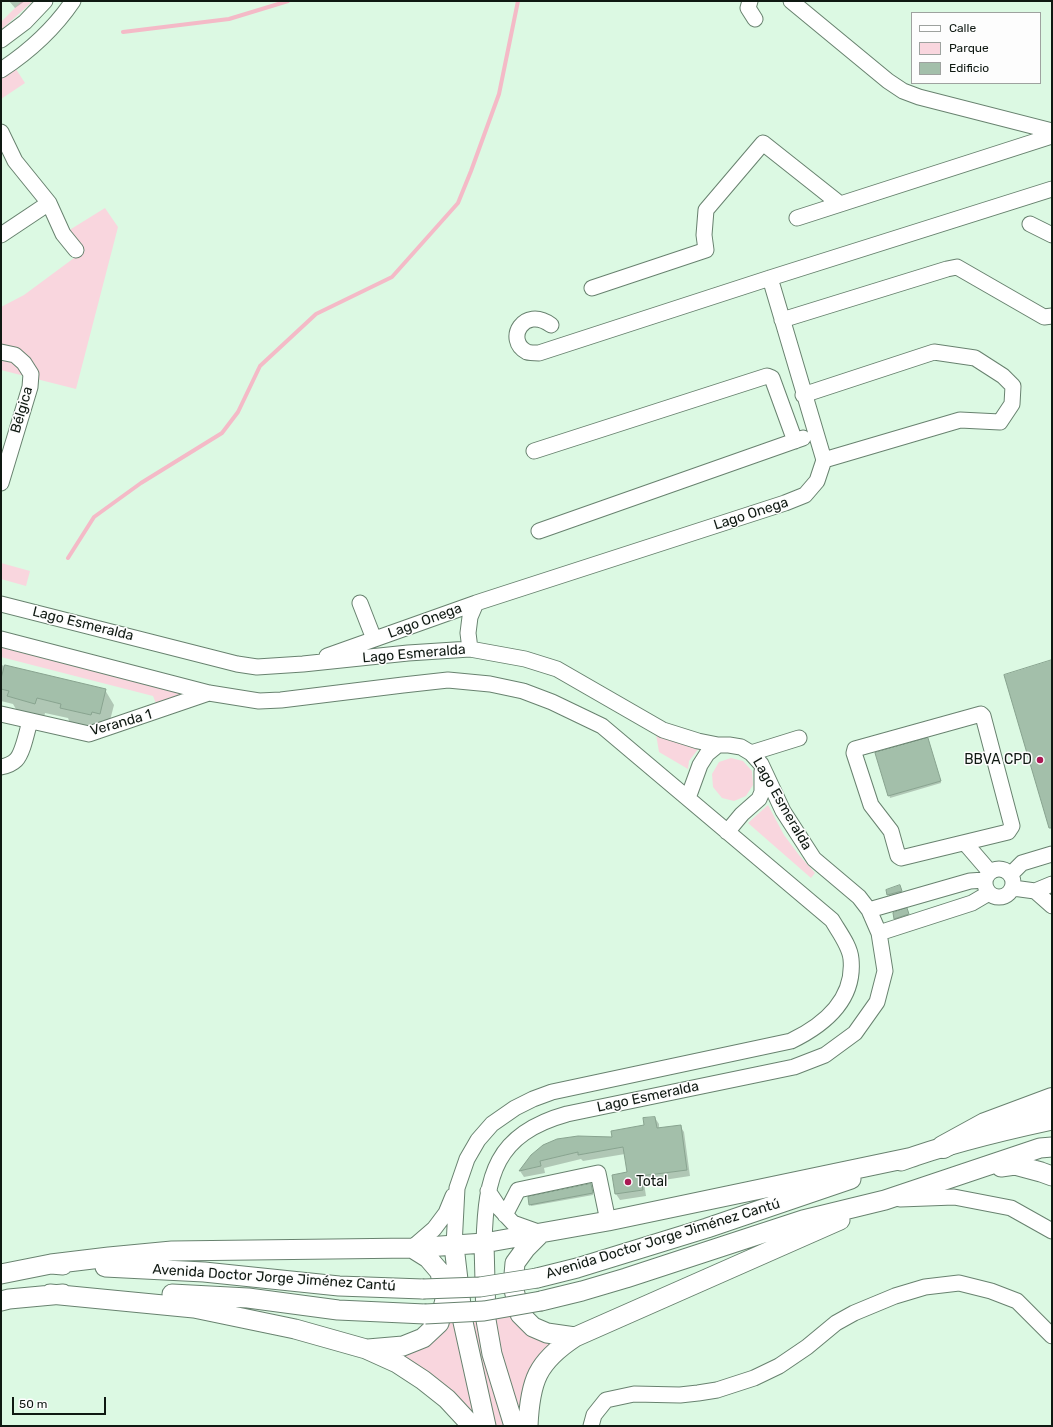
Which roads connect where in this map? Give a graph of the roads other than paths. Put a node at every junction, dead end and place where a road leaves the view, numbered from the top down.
1 (45, 1) edge
2 (74, 1) edge
3 (750, 1) edge
4 (791, 1) edge
5 (755, 19) dead end
6 (1, 40) edge
7 (1, 70) edge
8 (1052, 131) edge
9 (1, 132) edge
10 (1052, 136) edge
11 (1052, 188) edge
12 (49, 203) junction
13 (840, 204) junction
14 (797, 218) dead end
15 (1030, 224) dead end
16 (1, 235) edge
17 (1052, 235) edge
18 (76, 250) dead end
19 (770, 278) junction
20 (592, 288) dead end
21 (1052, 316) edge
22 (782, 320) junction
23 (551, 325) dead end
24 (1, 352) edge
25 (804, 395) junction
26 (815, 433) junction
27 (795, 441) junction
28 (534, 451) dead end
29 (824, 460) junction
30 (1, 483) edge
31 (539, 531) dead end
32 (360, 603) dead end
33 (476, 603) junction
34 (1, 604) edge
35 (1, 639) edge
36 (374, 639) junction
37 (470, 649) junction
38 (303, 664) junction
39 (209, 693) junction
40 (1, 714) edge
41 (30, 721) junction
42 (799, 738) dead end
43 (718, 745) junction
44 (756, 758) junction
45 (1, 767) edge
46 (688, 798) junction
47 (777, 798) junction
48 (759, 799) junction
49 (727, 832) junction
50 (965, 843) junction
51 (1052, 854) edge
52 (1012, 881) junction
53 (988, 882) junction
54 (1052, 884) edge
55 (1035, 891) junction
56 (1052, 906) edge
57 (869, 910) junction
58 (879, 933) junction
59 (1052, 1099) edge
60 (1052, 1120) edge
61 (943, 1147) junction
62 (1052, 1147) edge
63 (913, 1156) junction
64 (973, 1171) junction
65 (1052, 1176) edge
66 (457, 1188) junction
67 (488, 1192) junction
68 (885, 1200) junction
69 (505, 1215) junction
70 (608, 1221) junction
71 (1052, 1230) edge
72 (540, 1233) junction
73 (484, 1243) junction
74 (454, 1246) junction
75 (412, 1248) junction
76 (50, 1264) junction
77 (1, 1274) edge
78 (50, 1294) junction
79 (485, 1299) junction
80 (1, 1301) edge
81 (1052, 1336) edge
82 (575, 1337) junction
83 (366, 1349) junction
84 (472, 1426) edge
85 (486, 1426) edge
86 (514, 1426) edge
87 (528, 1426) edge
88 (591, 1426) edge

1 - 6 street
2 - 7 street
3 - 5 street
4 - 8 street
9 - 12 street
10 - 13 street
11 - 19 street
12 - 16 street
12 - 18 street
13 - 14 street
13 - 20 street
15 - 17 street
19 - 22 street
19 - 23 street
21 - 22 street
22 - 25 street
24 - 30 street, Bélgica
25 - 26 street
25 - 29 street
26 - 27 street
26 - 29 street
27 - 28 street
27 - 31 street
29 - 33 street, Lago Onega
32 - 36 street, Lago Onega
33 - 36 street, Lago Onega
33 - 37 street, Lago Onega
34 - 38 street, Lago Esmeralda
35 - 39 street, Lago Esmeralda
36 - 38 street, Lago Onega
37 - 38 street, Lago Esmeralda
37 - 43 street, Lago Esmeralda
39 - 41 street, Veranda 1
39 - 46 street, Lago Esmeralda
40 - 41 street, Veranda 1
41 - 45 street
42 - 44 street
43 - 44 street, Lago Esmeralda
43 - 46 street
44 - 47 street, Lago Esmeralda
44 - 48 street
46 - 49 street, Lago Esmeralda
47 - 48 street
47 - 57 street, Lago Esmeralda
48 - 49 street
49 - 66 street, Lago Esmeralda
50 - 50 street
50 - 53 street
51 - 52 street
52 - 53 street
52 - 53 street
52 - 55 street
53 - 57 street
53 - 58 street
54 - 55 street
55 - 56 street
57 - 58 street, Lago Esmeralda
58 - 67 street, Lago Esmeralda
59 - 61 highway
60 - 61 main road, Avenida Doctor Jorge Jiménez Cantú
61 - 63 main road, Avenida Doctor Jorge Jiménez Cantú
62 - 64 main road, Avenida Doctor Jorge Jiménez Cantú
63 - 70 main road
63 - 76 main road, Avenida Doctor Jorge Jiménez Cantú, bridge
64 - 65 main road
64 - 68 main road, Avenida Doctor Jorge Jiménez Cantú
66 - 74 street, Lago Esmeralda
66 - 75 street
67 - 69 street
67 - 73 street, Lago Esmeralda
68 - 71 street
68 - 78 main road, Avenida Doctor Jorge Jiménez Cantú, bridge
68 - 82 main road
69 - 70 street
69 - 72 street
70 - 72 main road
72 - 73 main road
72 - 82 main road
73 - 74 main road
73 - 79 main road
74 - 75 main road
74 - 79 main road
74 - 85 main road
75 - 76 main road
75 - 83 main road
76 - 77 main road, Avenida Doctor Jorge Jiménez Cantú
78 - 80 main road, Avenida Doctor Jorge Jiménez Cantú
78 - 83 main road
79 - 86 main road
81 - 88 street
82 - 87 main road
83 - 84 main road

